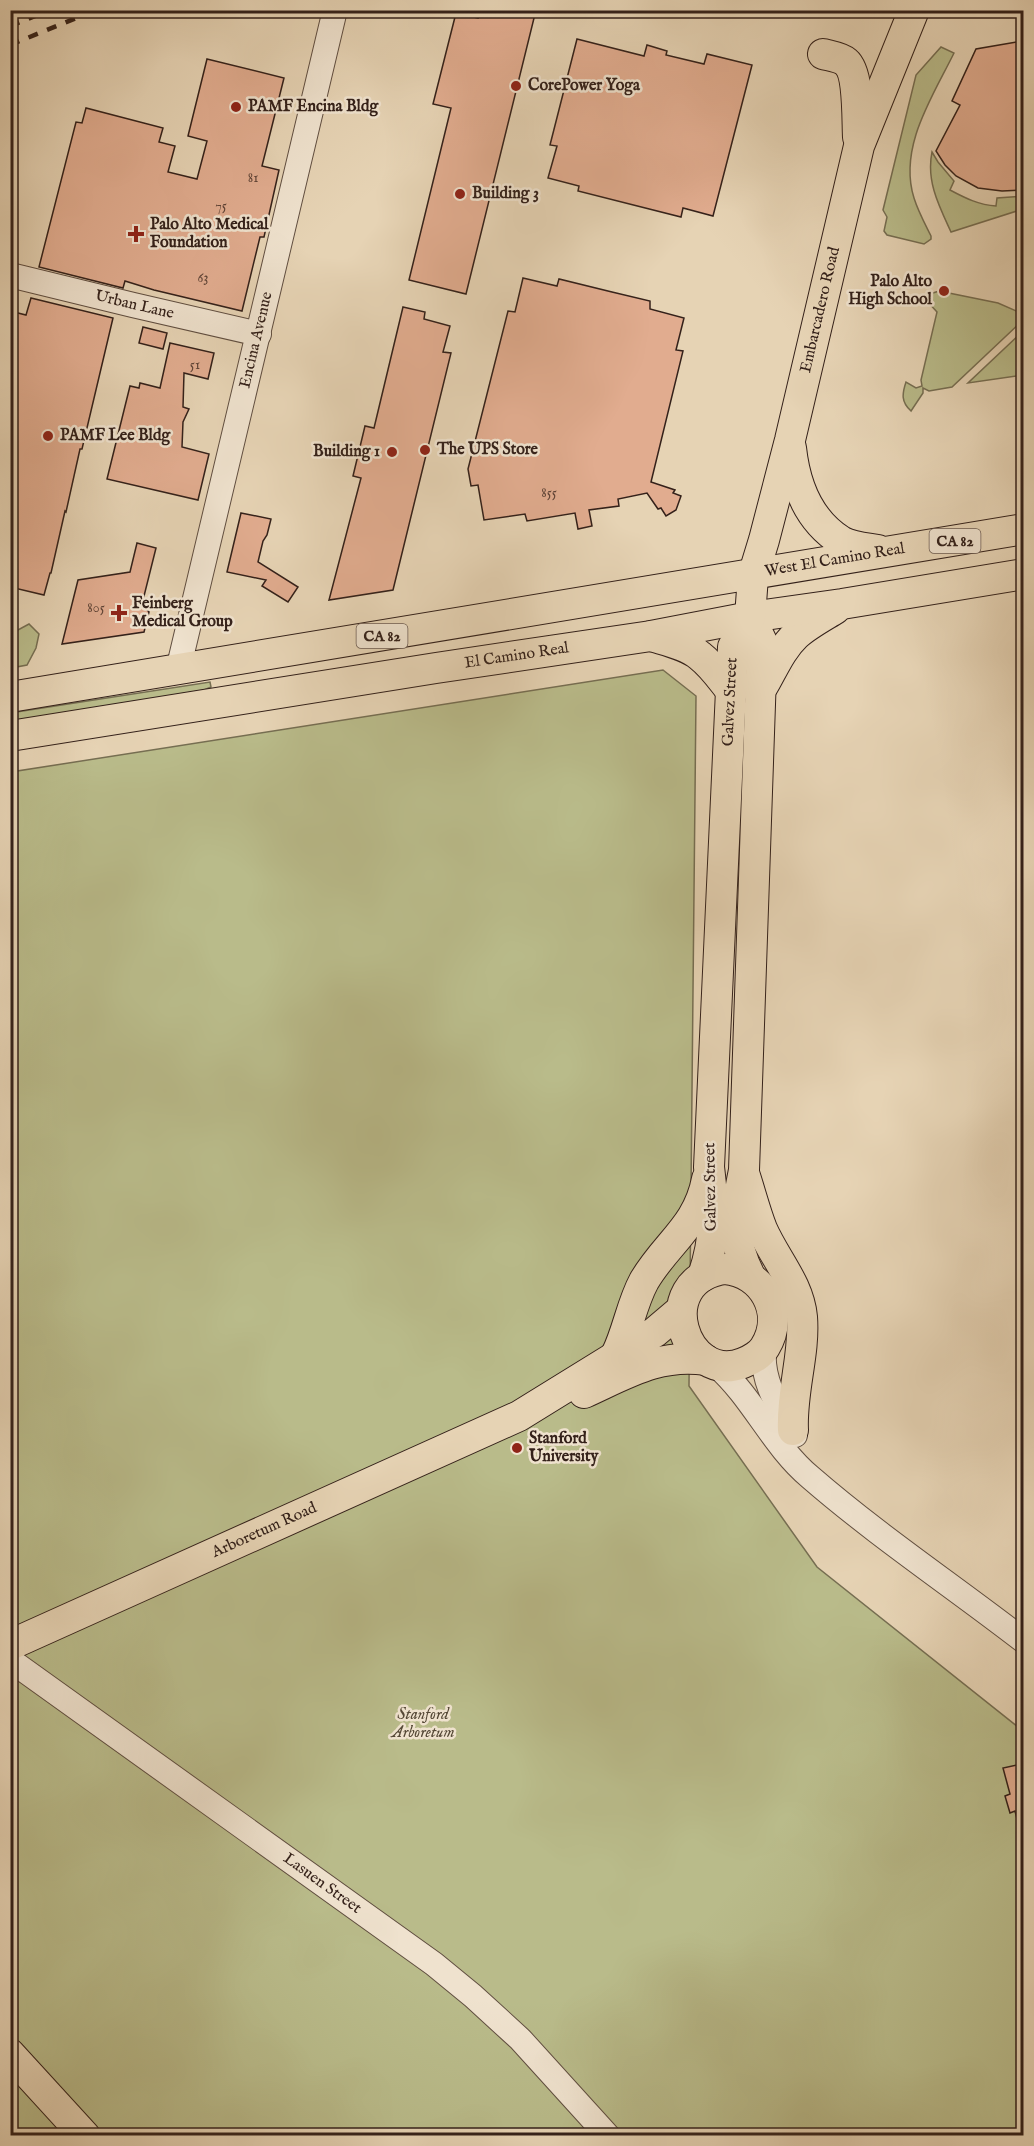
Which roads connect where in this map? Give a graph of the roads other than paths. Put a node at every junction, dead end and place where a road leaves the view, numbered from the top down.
1 (335, 10) edge
2 (914, 10) edge
3 (823, 54) dead end
4 (859, 146) junction
5 (10, 275) edge
6 (259, 333) junction
7 (790, 440) junction
8 (1023, 530) edge
9 (886, 552) junction
10 (1023, 574) edge
11 (753, 576) junction
12 (842, 604) junction
13 (750, 617) junction
14 (651, 636) junction
15 (178, 670) junction
16 (746, 692) junction
17 (10, 697) edge
18 (10, 736) edge
19 (709, 1167) junction
20 (744, 1170) junction
21 (703, 1276) junction
22 (750, 1276) junction
23 (681, 1310) junction
24 (764, 1349) junction
25 (616, 1355) junction
26 (711, 1363) junction
27 (519, 1416) junction
28 (793, 1430) junction
29 (827, 1490) junction
30 (1023, 1641) edge
31 (10, 1645) edge
32 (10, 1660) edge
33 (10, 2054) edge
34 (85, 2136) edge
35 (608, 2136) edge

1 - 6 street, Encina Avenue
2 - 4 main road, Embarcadero Road
3 - 4 main road
4 - 7 main road, Embarcadero Road
5 - 6 street, Urban Lane
6 - 15 street, Encina Avenue
7 - 9 main road
7 - 11 main road, Embarcadero Road
8 - 9 main road, West El Camino Real / CA 82
9 - 11 main road, West El Camino Real / CA 82
10 - 12 main road, El Camino Real / CA 82
11 - 13 main road, Embarcadero Road
11 - 15 main road, CA 82
12 - 13 main road, El Camino Real / CA 82
12 - 16 main road
13 - 14 main road, El Camino Real / CA 82
13 - 16 main road, Galvez Street
14 - 16 main road
14 - 18 main road, El Camino Real / CA 82
15 - 17 main road, CA 82
16 - 19 main road, Galvez Street
16 - 20 main road, Galvez Street
19 - 21 main road, Galvez Street
19 - 25 main road
20 - 22 main road, Galvez Street
20 - 28 main road
21 - 22 main road
21 - 23 main road
22 - 24 main road
23 - 25 main road, Arboretum Road
23 - 26 main road
24 - 26 main road
24 - 28 street
25 - 27 main road, Arboretum Road
26 - 27 main road, Arboretum Road
26 - 29 street
27 - 31 main road, Arboretum Road
28 - 29 street
29 - 30 street
32 - 35 street, Lasuen Street
33 - 34 main road

